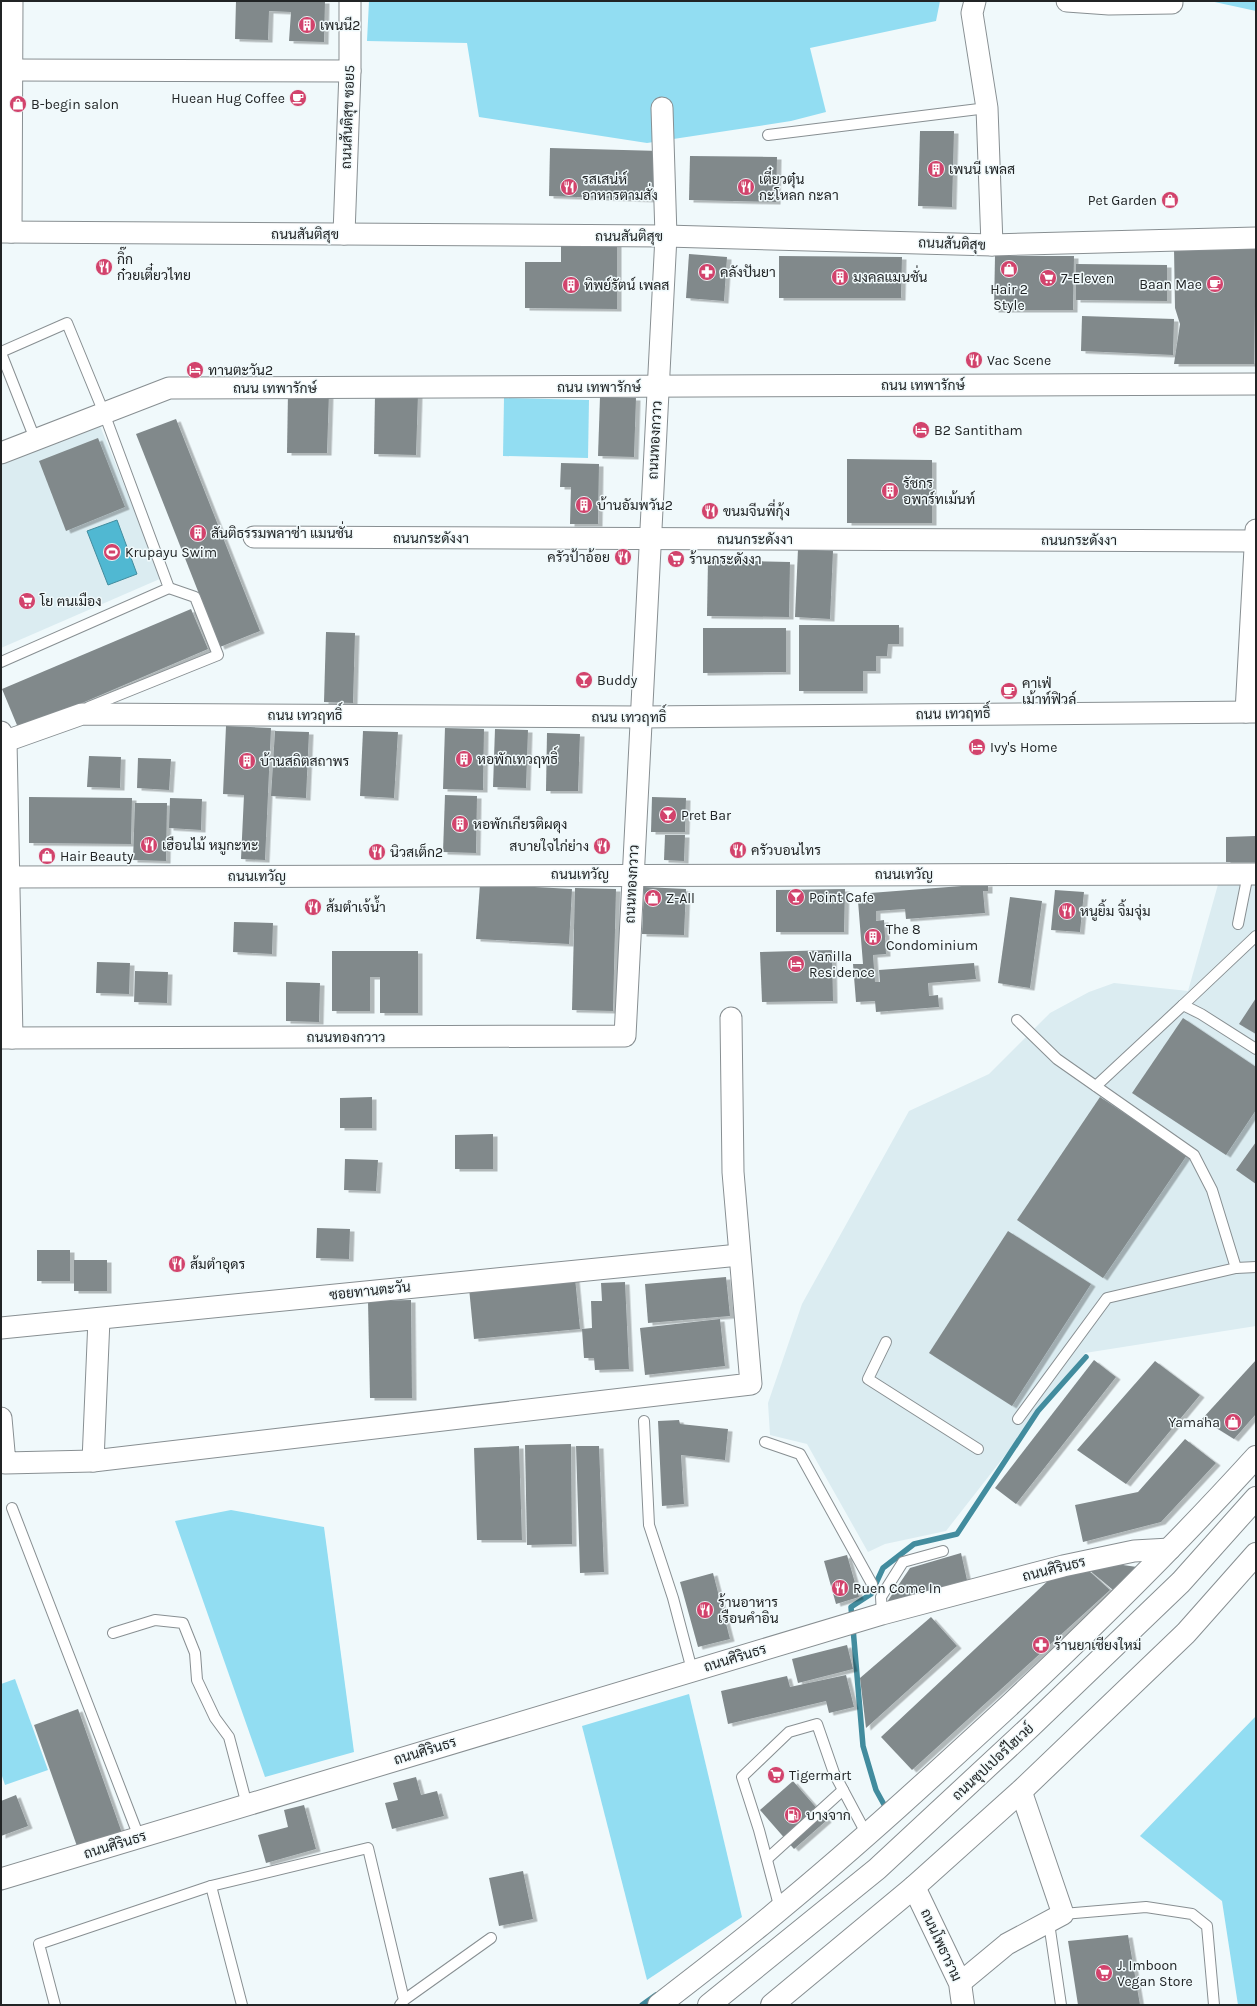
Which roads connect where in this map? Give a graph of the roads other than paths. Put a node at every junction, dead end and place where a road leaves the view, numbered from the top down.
1 (12, 1) edge
2 (350, 1) edge
3 (975, 1) edge
4 (1067, 1) edge
5 (1172, 3) dead end
6 (13, 70) junction
7 (350, 71) junction
8 (662, 108) dead end
9 (987, 108) junction
10 (768, 135) dead end
11 (6, 232) edge
12 (344, 234) junction
13 (666, 236) junction
14 (1256, 238) edge
15 (992, 245) junction
16 (1, 353) edge
17 (1256, 384) edge
18 (658, 387) junction
19 (104, 413) junction
20 (35, 439) junction
21 (1, 452) edge
22 (1256, 535) edge
23 (254, 537) dead end
24 (650, 539) junction
25 (169, 588) junction
26 (1, 662) edge
27 (89, 707) dead end
28 (1251, 712) edge
29 (640, 717) junction
30 (3, 737) edge
31 (632, 874) junction
32 (1252, 874) edge
33 (5, 877) edge
34 (1238, 924) dead end
35 (1256, 936) edge
36 (1183, 1005) junction
37 (731, 1018) dead end
38 (1017, 1020) dead end
39 (6, 1038) edge
40 (1256, 1049) edge
41 (1096, 1086) junction
42 (739, 1255) junction
43 (1256, 1267) edge
44 (1236, 1268) junction
45 (99, 1319) junction
46 (1, 1328) edge
47 (886, 1342) dead end
48 (1, 1418) edge
49 (1018, 1419) dead end
50 (644, 1421) dead end
51 (765, 1442) dead end
52 (978, 1449) dead end
53 (1256, 1457) edge
54 (93, 1461) junction
55 (1256, 1498) edge
56 (12, 1508) dead end
57 (1170, 1549) junction
58 (943, 1551) dead end
59 (1256, 1554) edge
60 (872, 1584) dead end
61 (876, 1615) junction
62 (113, 1634) dead end
63 (692, 1670) junction
64 (843, 1790) junction
65 (1020, 1791) junction
66 (248, 1804) junction
67 (865, 1832) junction
68 (139, 1837) junction
69 (767, 1859) junction
70 (1, 1879) edge
71 (211, 1886) junction
72 (914, 1887) junction
73 (780, 1909) junction
74 (1056, 1919) junction
75 (491, 1938) dead end
76 (960, 1983) junction
77 (402, 2003) edge
78 (55, 2005) edge
79 (242, 2005) edge
80 (659, 2005) edge
81 (709, 2005) edge
82 (772, 2005) edge
83 (963, 2005) edge
84 (1061, 2005) edge
85 (1214, 2005) edge

1 - 6 street
2 - 7 street, ถนนสันติสุข ซอย5
3 - 9 street
4 - 5 street
6 - 7 street
6 - 11 street
7 - 12 street, ถนนสันติสุข ซอย5
8 - 13 street, ถนนทองกวาว
9 - 10 lane
9 - 15 street
11 - 12 street, ถนนสันติสุข
12 - 13 street, ถนนสันติสุข
13 - 15 street, ถนนสันติสุข
13 - 18 street, ถนนทองกวาว
14 - 15 street, ถนนสันติสุข
16 - 19 lane
16 - 20 lane
17 - 18 street, ถนน เทพารักษ์
18 - 19 street, ถนน เทพารักษ์
18 - 24 street, ถนนทองกวาว
19 - 20 street, ถนน เทพารักษ์
19 - 25 lane
20 - 21 street, ถนน เทพารักษ์
22 - 24 street, ถนนกระดังงา
22 - 28 street
23 - 24 street, ถนนกระดังงา
24 - 29 street, ถนนทองกวาว
25 - 26 lane
25 - 27 lane
28 - 29 street, ถนน เทวฤทธิ์
29 - 30 street, ถนน เทวฤทธิ์
29 - 31 street, ถนนทองกวาว
30 - 33 street
31 - 32 street, ถนนเทวัญ
31 - 33 street, ถนนเทวัญ
31 - 39 street, ถนนทองกวาว
32 - 34 lane
33 - 39 street
35 - 36 lane
36 - 40 lane
36 - 41 lane
37 - 42 street
38 - 41 lane
41 - 44 lane
42 - 45 street, ซอยทานตะวัน
42 - 54 street
43 - 44 lane
44 - 49 lane
45 - 46 street, ซอยทานตะวัน
45 - 54 street
47 - 52 lane
48 - 54 street
50 - 63 lane
51 - 60 lane
53 - 57 main road
55 - 81 main road, ถนนซุปเปอร์ไฮเวย์
56 - 68 lane
57 - 61 street, ถนนศิรินธร
57 - 67 main road
58 - 61 lane
59 - 65 main road
61 - 63 street, ถนนศิรินธร
62 - 66 lane
63 - 66 street, ถนนศิรินธร
64 - 67 lane
64 - 69 lane
64 - 69 lane
65 - 72 main road
65 - 74 street
66 - 68 street, ถนนศิรินธร
67 - 73 main road
68 - 70 street, ถนนศิรินธร
69 - 73 lane
71 - 77 lane
71 - 78 lane
71 - 79 lane
72 - 76 main road, ถนนโพธาราม
72 - 82 main road
73 - 80 main road
74 - 76 street
74 - 84 lane
74 - 85 lane
75 - 77 lane
76 - 83 main road, ถนนโพธาราม

